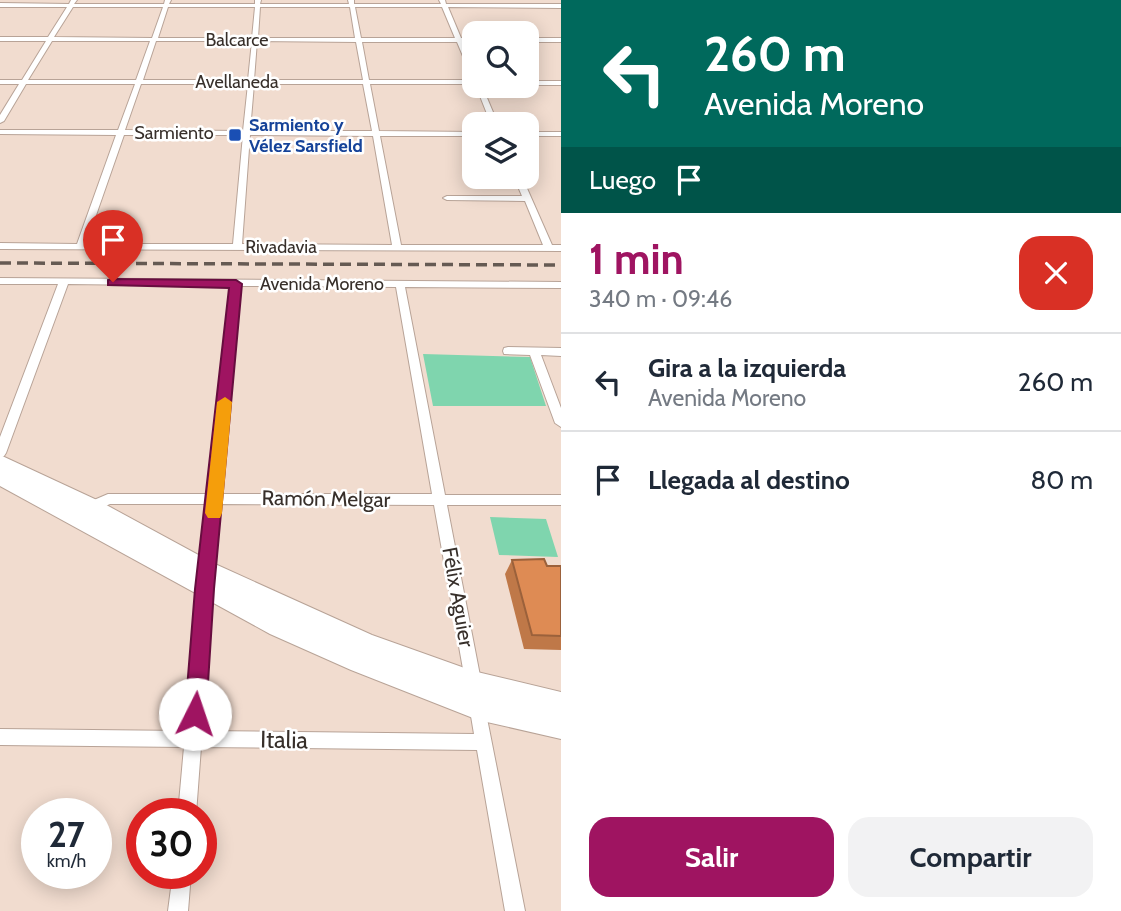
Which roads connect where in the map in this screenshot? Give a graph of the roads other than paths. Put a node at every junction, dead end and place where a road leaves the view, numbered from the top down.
1 (73, 2) edge
2 (167, 3) edge
3 (258, 3) edge
4 (351, 3) edge
5 (443, 3) edge
6 (0, 5) edge
7 (561, 6) edge
8 (0, 39) edge
9 (50, 39) junction
10 (153, 40) junction
11 (255, 40) junction
12 (358, 40) junction
13 (459, 40) junction
14 (539, 40) edge
15 (561, 40) edge
16 (462, 47) edge
17 (0, 82) edge
18 (24, 82) junction
19 (138, 82) junction
20 (251, 82) junction
21 (366, 82) junction
22 (462, 82) edge
23 (539, 83) edge
24 (561, 83) edge
25 (0, 121) edge
26 (0, 132) edge
27 (120, 133) junction
28 (247, 133) junction
29 (376, 134) junction
30 (462, 134) edge
31 (539, 134) edge
32 (561, 134) edge
33 (523, 189) edge
34 (447, 198) dead end
35 (528, 199) junction
36 (0, 246) edge
37 (79, 247) junction
38 (237, 247) junction
39 (397, 247) junction
40 (549, 248) junction
41 (561, 248) edge
42 (0, 281) edge
43 (64, 281) junction
44 (236, 284) junction
45 (400, 284) junction
46 (561, 285) edge
47 (508, 351) dead end
48 (534, 352) junction
49 (561, 352) edge
50 (561, 423) edge
51 (0, 453) edge
52 (0, 462) edge
53 (0, 477) edge
54 (215, 498) junction
55 (561, 500) edge
56 (441, 501) junction
57 (92, 506) junction
58 (206, 580) junction
59 (476, 695) junction
60 (561, 705) edge
61 (561, 726) edge
62 (0, 737) edge
63 (193, 739) junction
64 (484, 742) junction
65 (188, 798) edge
66 (180, 889) edge
67 (178, 911) edge
68 (514, 911) edge

1 - 2 street
1 - 6 street
1 - 9 street
2 - 3 street
2 - 10 street
3 - 4 street
3 - 11 street
4 - 5 street
4 - 12 street
5 - 7 street
5 - 13 street
8 - 9 street, Balcarce
9 - 10 street, Balcarce
9 - 18 street
10 - 11 street, Balcarce
10 - 19 street
11 - 12 street, Balcarce
11 - 20 street
12 - 13 street, Balcarce
12 - 21 street
13 - 16 street
14 - 15 street
17 - 18 street, Avellaneda
18 - 19 street, Avellaneda
18 - 25 street
19 - 20 street, Avellaneda
19 - 27 street
20 - 21 street, Avellaneda
20 - 28 street
21 - 22 street, Avellaneda
21 - 29 street
23 - 24 street
26 - 27 street, Sarmiento
27 - 28 street, Sarmiento
27 - 37 street
28 - 29 street, Sarmiento
28 - 38 street
29 - 30 street, Sarmiento
29 - 39 street
31 - 32 street
33 - 35 street
34 - 35 street
35 - 40 street
36 - 37 street, Rivadavia
37 - 38 street, Rivadavia
38 - 39 street, Rivadavia
39 - 40 street, Rivadavia
40 - 41 street, Rivadavia
42 - 43 street, Avenida Moreno
43 - 44 street, Avenida Moreno
43 - 51 street
44 - 45 street, Avenida Moreno
44 - 54 street
45 - 46 street, Avenida Moreno
45 - 56 street, Félix Aguier
47 - 48 street
48 - 49 street
48 - 50 street
52 - 57 main road
53 - 58 main road
54 - 56 street, Ramón Melgar
54 - 57 street, Ramón Melgar
54 - 58 street
55 - 56 street, Ramón Melgar
56 - 59 street, Félix Aguier
57 - 58 main road
58 - 59 main road
58 - 63 street
59 - 60 main road
59 - 61 main road
59 - 64 street, Félix Aguier
62 - 63 street, Italia
63 - 64 street, Italia
63 - 65 street
64 - 68 street, Félix Aguier
66 - 67 street

